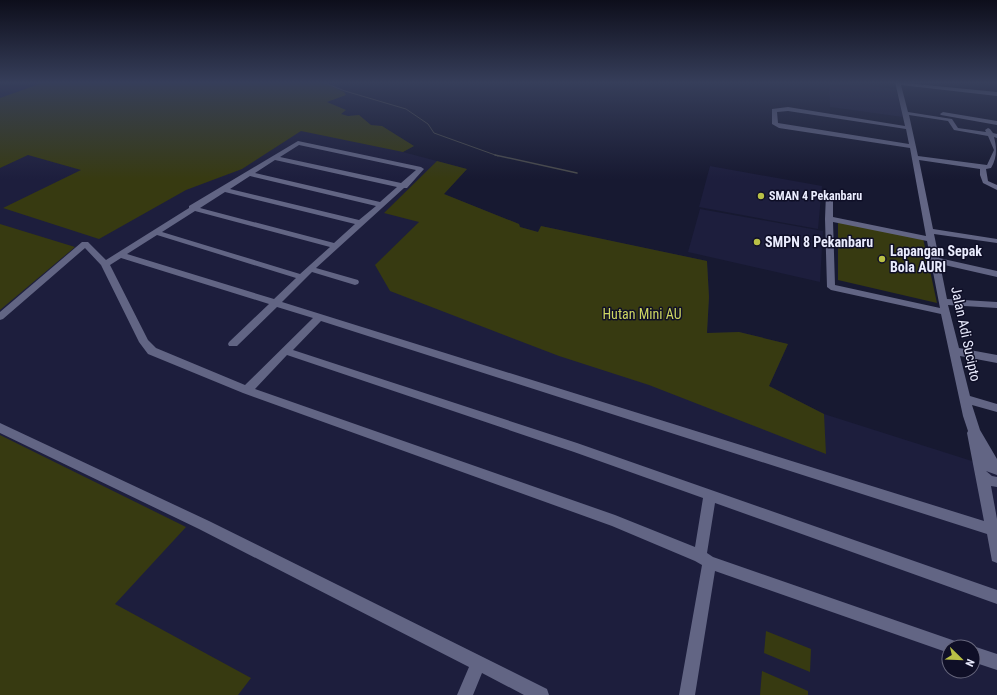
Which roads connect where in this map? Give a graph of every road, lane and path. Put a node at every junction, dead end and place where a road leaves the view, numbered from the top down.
1 (774, 114) edge
2 (822, 114) edge
3 (905, 114) edge
4 (923, 114) edge
5 (936, 114) edge
6 (984, 121) junction
7 (997, 123) edge
8 (908, 128) junction
9 (994, 135) edge
10 (913, 147) junction
11 (997, 150) edge
12 (914, 157) junction
13 (275, 158) junction
14 (983, 167) junction
15 (250, 174) junction
16 (404, 186) junction
17 (997, 188) edge
18 (225, 190) junction
19 (829, 195) dead end
20 (382, 205) junction
21 (192, 208) junction
22 (829, 219) junction
23 (360, 223) junction
24 (155, 232) junction
25 (930, 235) junction
26 (997, 241) edge
27 (336, 246) junction
28 (121, 255) junction
29 (935, 260) junction
30 (105, 264) junction
31 (310, 269) junction
32 (997, 274) edge
33 (302, 277) junction
34 (355, 282) dead end
35 (275, 302) junction
36 (943, 302) junction
37 (997, 305) edge
38 (946, 312) junction
39 (0, 317) edge
40 (319, 317) junction
41 (233, 344) dead end
42 (286, 351) junction
43 (954, 351) junction
44 (997, 359) edge
45 (248, 390) junction
46 (965, 399) junction
47 (997, 408) edge
48 (0, 428) edge
49 (973, 431) junction
50 (997, 470) edge
51 (981, 472) junction
52 (997, 482) edge
53 (710, 496) junction
54 (993, 530) junction
55 (997, 556) edge
56 (704, 559) junction
57 (997, 597) edge
58 (941, 643) edge
59 (981, 657) edge
60 (997, 662) edge
61 (478, 663) junction
62 (465, 695) edge
63 (541, 695) edge
64 (687, 695) edge

1 - 10 street
2 - 8 street
3 - 8 street, Jalan Adi Sucipto
4 - 9 street
5 - 6 street
6 - 7 street
6 - 9 street
8 - 10 street, Jalan Adi Sucipto
9 - 11 street
10 - 12 street, Jalan Adi Sucipto
11 - 14 street
12 - 14 street
12 - 25 street, Jalan Adi Sucipto
13 - 15 street
13 - 16 street
13 - 16 street
14 - 17 street
15 - 18 street
15 - 20 street
16 - 20 street
18 - 21 street
18 - 23 street
19 - 22 street
20 - 23 street
21 - 24 street
21 - 27 street
22 - 25 street
22 - 38 street
23 - 27 street
24 - 28 street
24 - 33 street
25 - 26 street
25 - 29 street, Jalan Adi Sucipto
27 - 31 street
28 - 30 street
28 - 35 street
29 - 32 street
29 - 36 street, Jalan Adi Sucipto
30 - 39 street
30 - 45 street
31 - 33 street
31 - 34 street
33 - 35 street
35 - 40 street
35 - 41 street
36 - 37 street
36 - 38 street, Jalan Adi Sucipto
38 - 43 street, Jalan Adi Sucipto
40 - 42 street
40 - 54 street
42 - 45 street
42 - 53 street
43 - 44 street
43 - 46 street, Jalan Adi Sucipto
45 - 56 street
46 - 47 street
46 - 49 street, Jalan Adi Sucipto
48 - 61 street
49 - 50 street, Jalan Adi Sucipto
49 - 51 street
50 - 51 street
51 - 52 street
51 - 54 street
53 - 56 street
53 - 57 street
54 - 55 street
56 - 58 street
56 - 64 street
59 - 60 street
61 - 62 street
61 - 63 street

